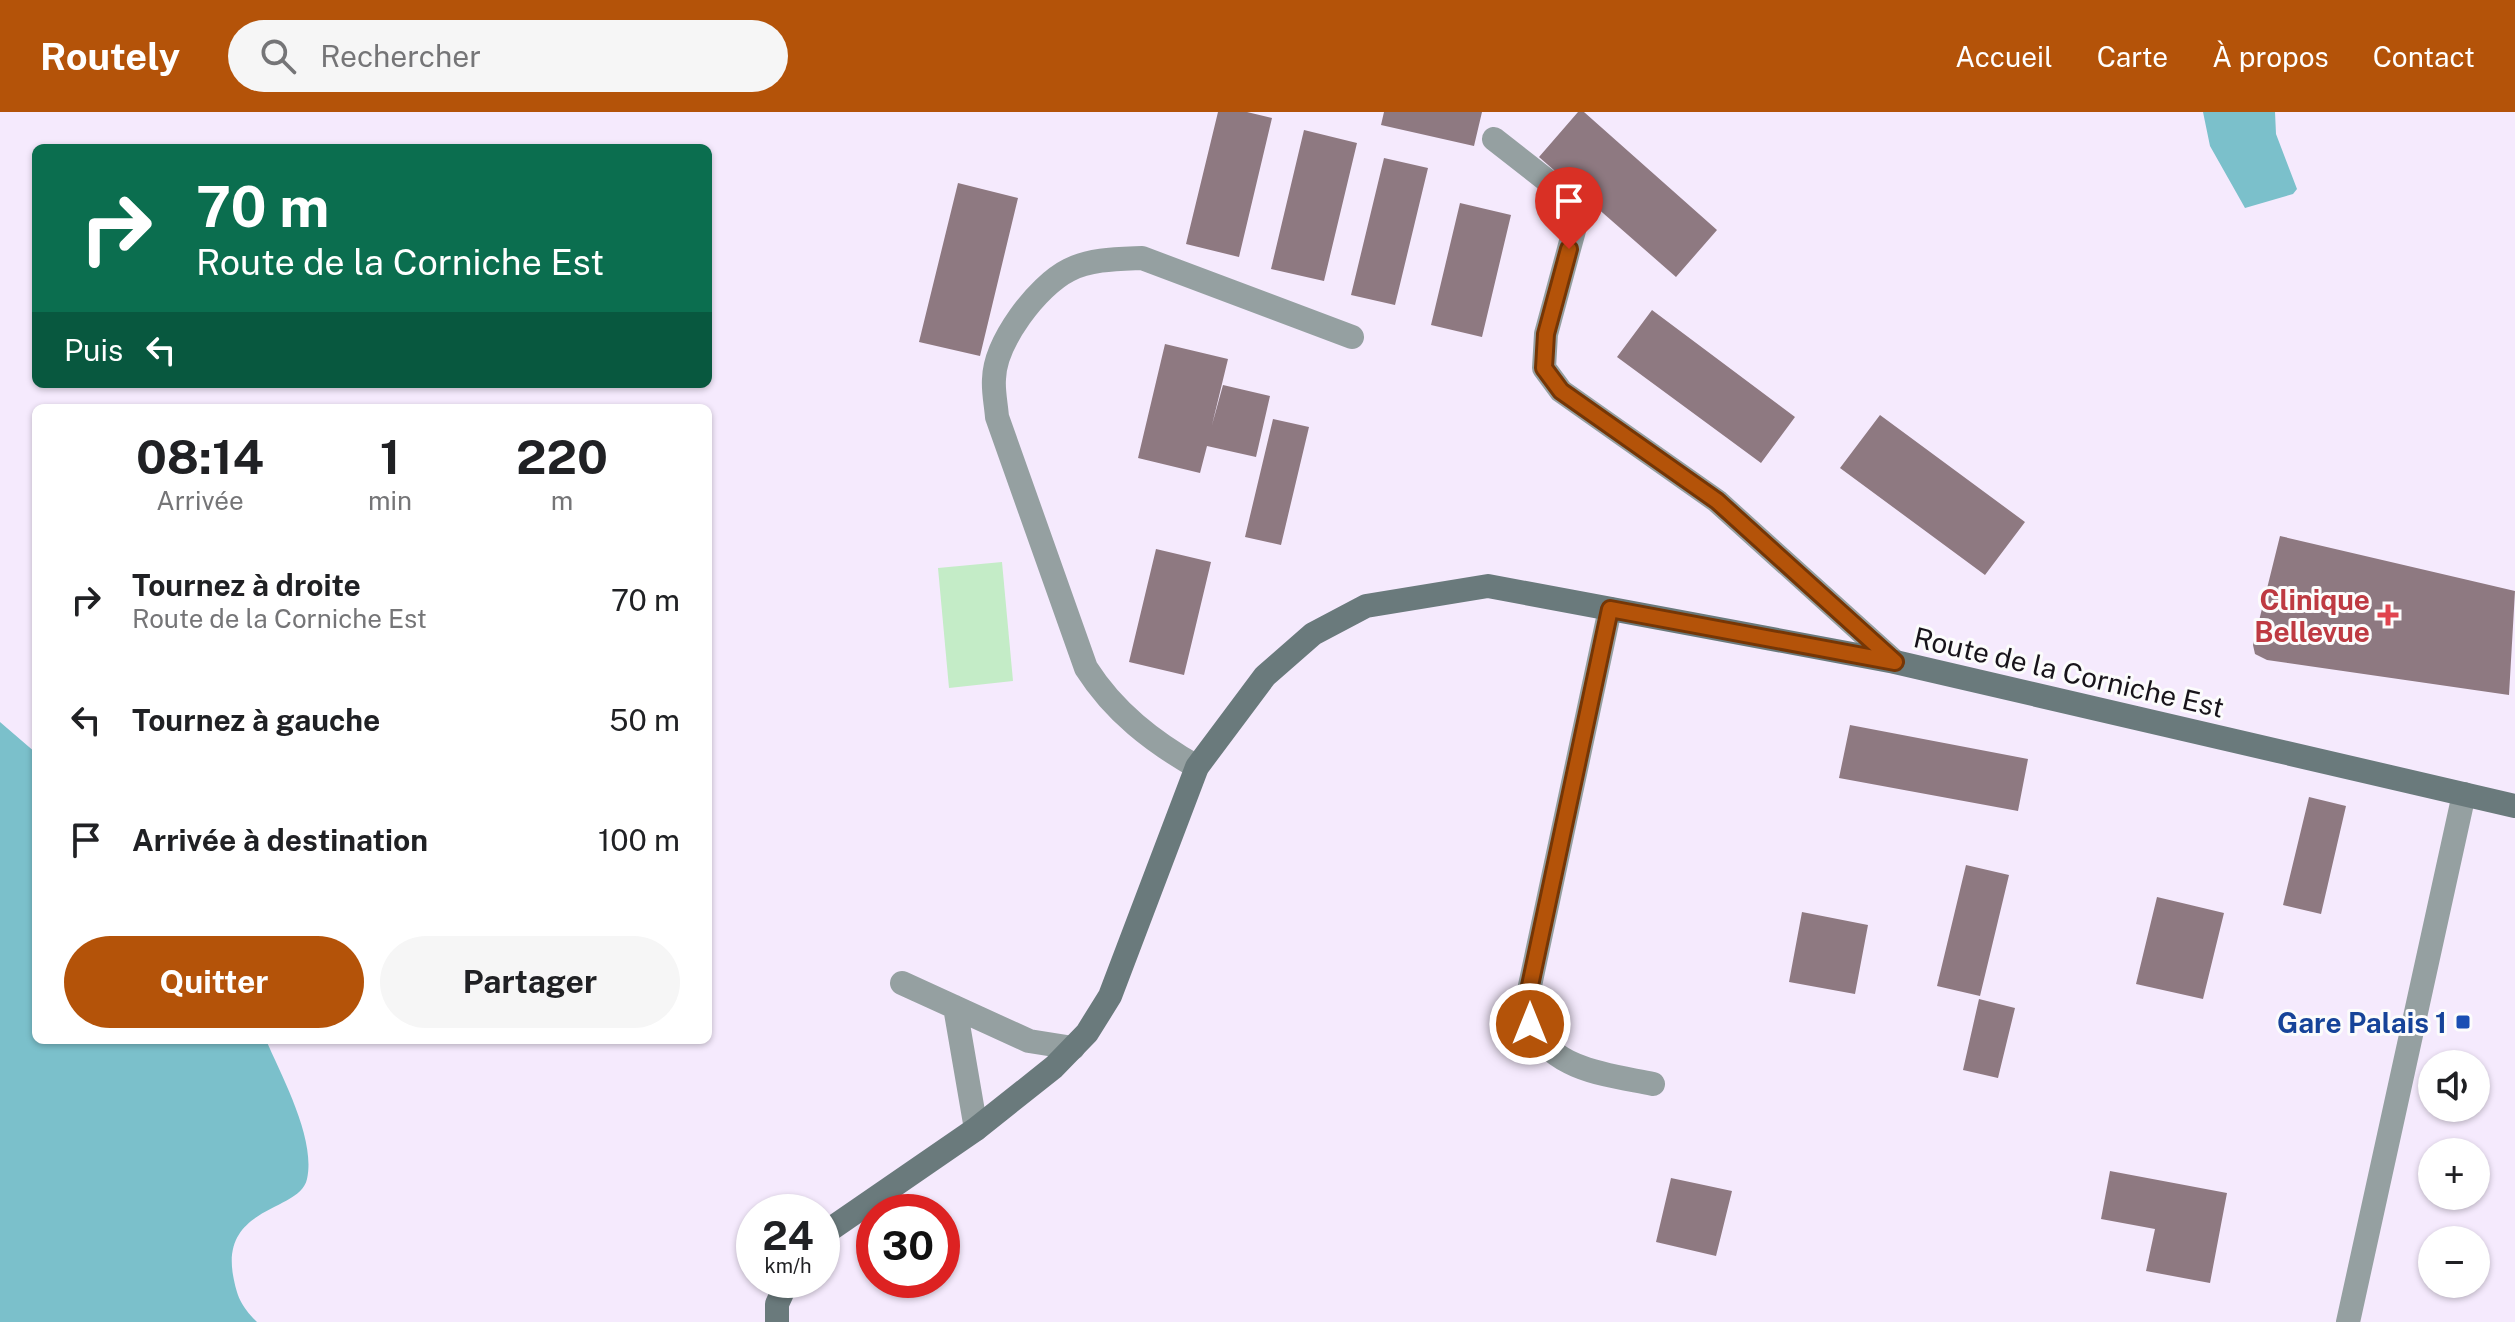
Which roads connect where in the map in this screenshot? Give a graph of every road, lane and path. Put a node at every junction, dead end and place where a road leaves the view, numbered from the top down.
1 (1494, 139) dead end
2 (1352, 337) dead end
3 (1610, 609) junction
4 (1895, 662) junction
5 (1197, 767) junction
6 (2464, 794) junction
7 (2515, 806) edge
8 (902, 983) dead end
9 (955, 1007) junction
10 (1073, 1048) junction
11 (1653, 1084) dead end
12 (976, 1129) junction
13 (840, 1223) edge
14 (780, 1298) edge
15 (777, 1322) edge
16 (2348, 1322) edge

1 - 4 street
2 - 5 street
3 - 4 street, Route de la Corniche Est
3 - 5 street, Route de la Corniche Est
3 - 11 street
4 - 6 street, Route de la Corniche Est
5 - 10 street, Route de la Corniche Est
6 - 7 street, Route de la Corniche Est
6 - 16 street
8 - 9 street
9 - 10 street
9 - 12 street
10 - 12 street, Route de la Corniche Est
12 - 13 street, Route de la Corniche Est
14 - 15 street

